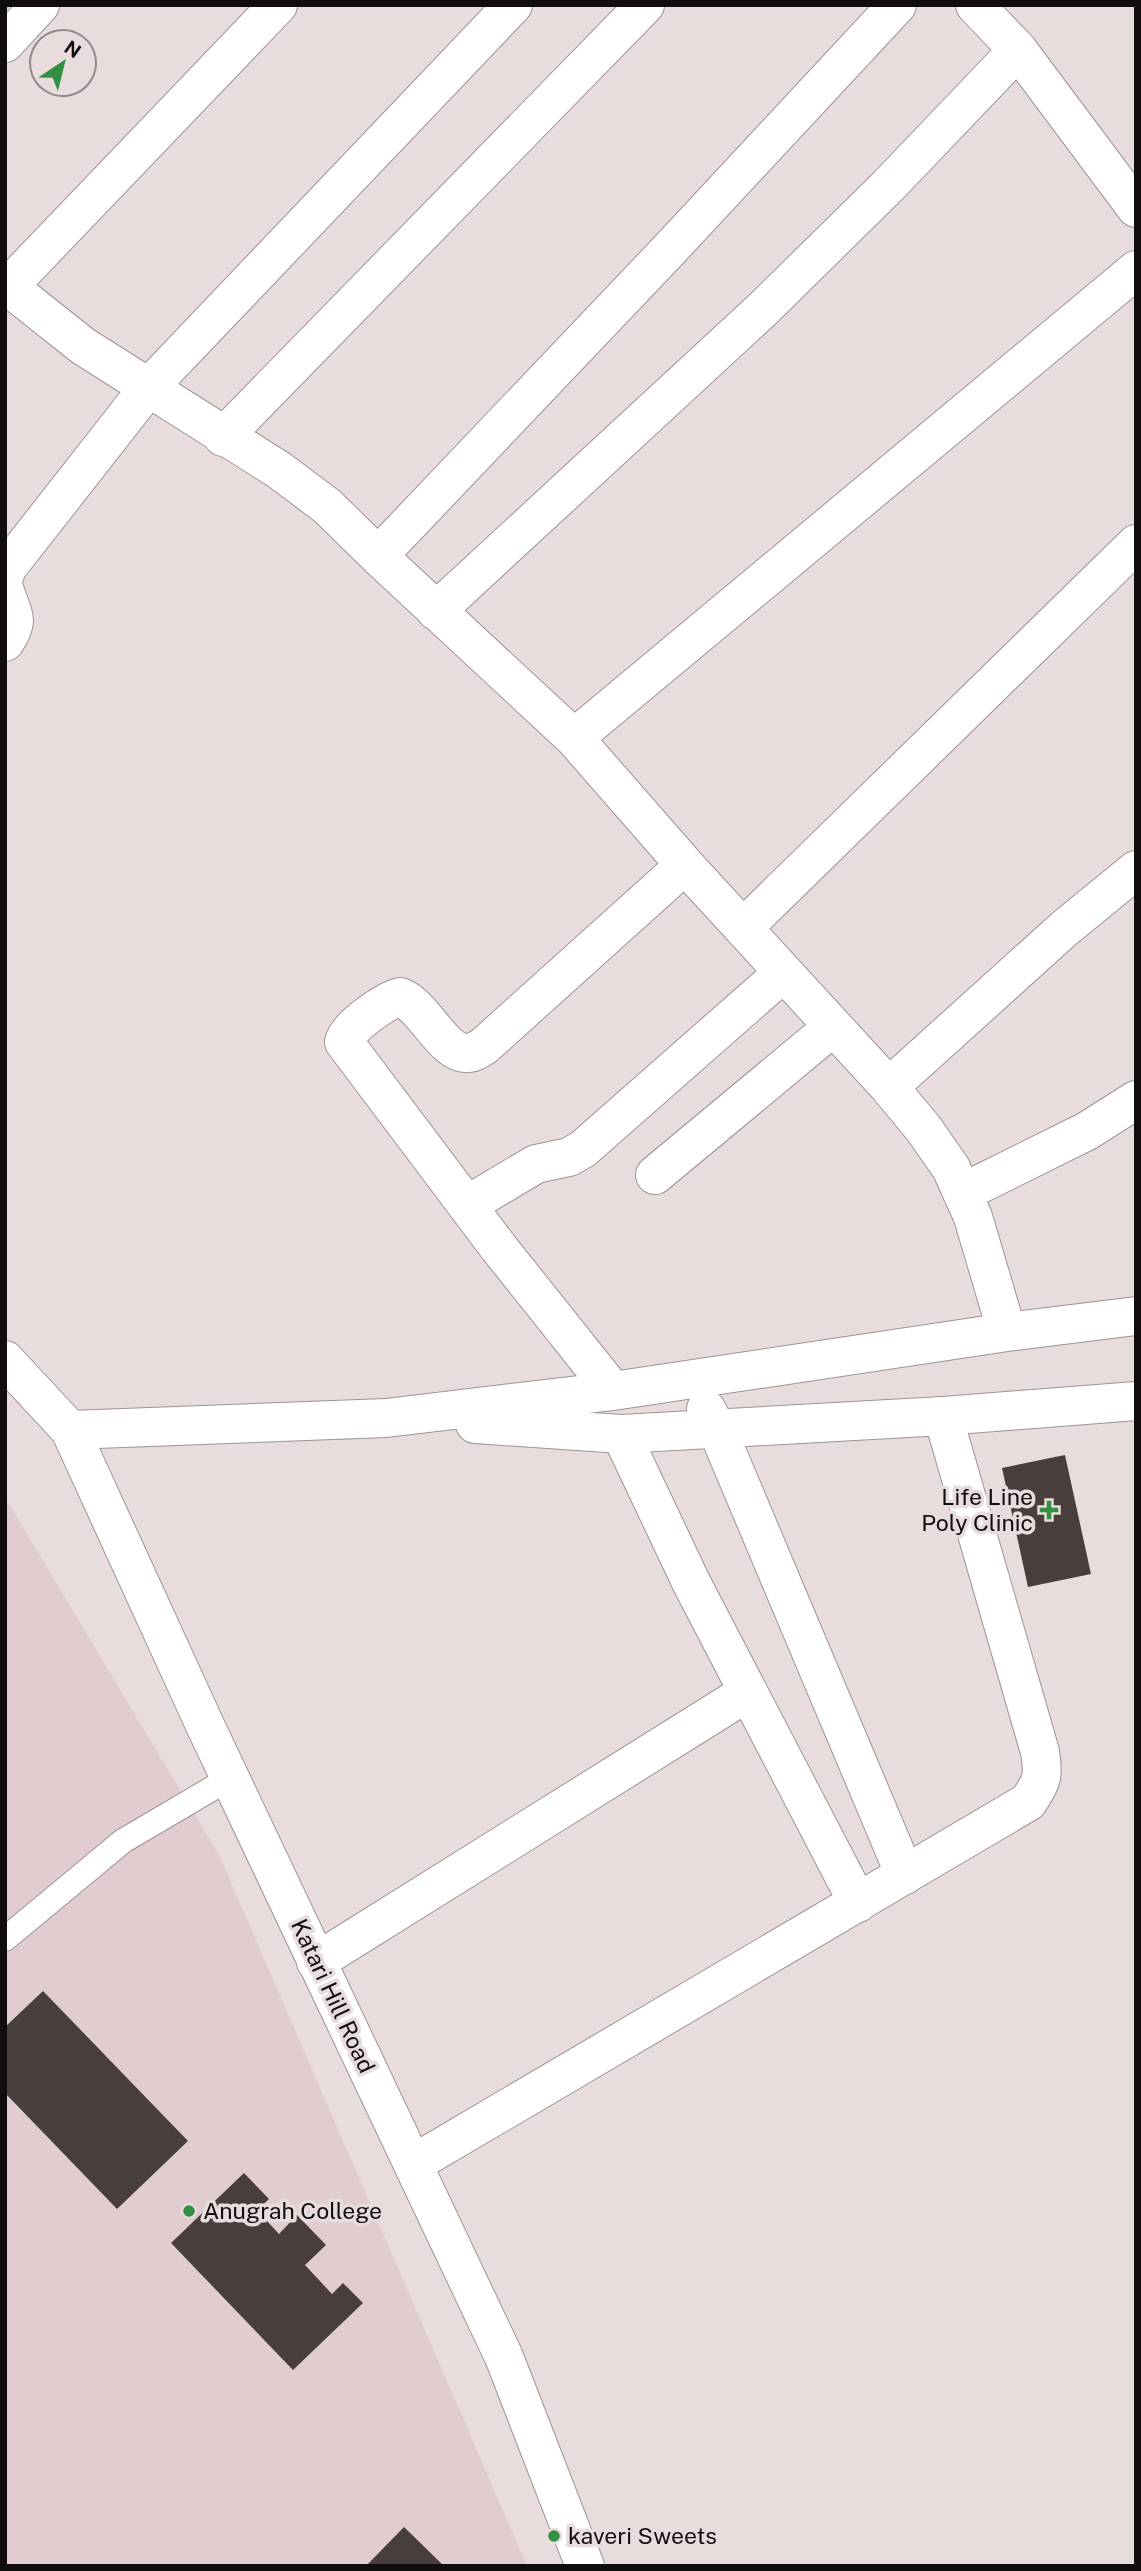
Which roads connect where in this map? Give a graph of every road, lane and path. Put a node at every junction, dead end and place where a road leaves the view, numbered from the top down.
1 (40, 5) edge
2 (278, 5) edge
3 (513, 5) edge
4 (645, 5) edge
5 (897, 5) edge
6 (975, 5) edge
7 (5, 43) edge
8 (1018, 50) junction
9 (1136, 208) edge
10 (1136, 270) edge
11 (6, 287) edge
12 (148, 388) junction
13 (223, 437) junction
14 (1136, 544) edge
15 (377, 556) junction
16 (5, 574) edge
17 (5, 591) edge
18 (436, 611) junction
19 (5, 642) edge
20 (575, 738) junction
21 (685, 865) junction
22 (1136, 870) edge
23 (743, 928) junction
24 (783, 974) junction
25 (833, 1027) junction
26 (890, 1087) junction
27 (1136, 1100) edge
28 (655, 1175) dead end
29 (962, 1193) junction
30 (467, 1205) junction
31 (1136, 1316) edge
32 (1007, 1332) junction
33 (5, 1360) edge
34 (690, 1379) junction
35 (612, 1391) junction
36 (1136, 1401) edge
37 (943, 1416) junction
38 (386, 1418) junction
39 (717, 1429) junction
40 (70, 1430) junction
41 (621, 1434) junction
42 (748, 1692) junction
43 (230, 1778) junction
44 (905, 1875) junction
45 (858, 1903) junction
46 (5, 1939) edge
47 (316, 1962) junction
48 (413, 2164) junction
49 (585, 2566) edge

1 - 7 street
2 - 11 street
3 - 12 street
4 - 13 street
5 - 15 street
6 - 8 street
8 - 9 street
8 - 18 street
10 - 20 street
11 - 12 street
12 - 13 street
12 - 16 street
13 - 15 street
14 - 23 street
15 - 18 street
17 - 19 street
18 - 20 street
20 - 21 street
21 - 23 street
21 - 30 street
22 - 26 street
23 - 24 street
24 - 25 street
24 - 30 street
25 - 26 street
25 - 28 street
26 - 29 street
27 - 29 street
29 - 32 street
30 - 35 street
31 - 32 street
32 - 34 street
33 - 40 street, Katari Hill Road
34 - 35 street
34 - 39 street
35 - 38 street
36 - 37 street
37 - 39 street
37 - 44 street
38 - 40 street
38 - 41 street
39 - 41 street
39 - 44 street
40 - 43 street, Katari Hill Road
41 - 42 street
42 - 45 street
42 - 47 street
43 - 46 lane
43 - 47 street, Katari Hill Road
44 - 45 street
45 - 48 street
47 - 48 street, Katari Hill Road
48 - 49 street, Katari Hill Road

